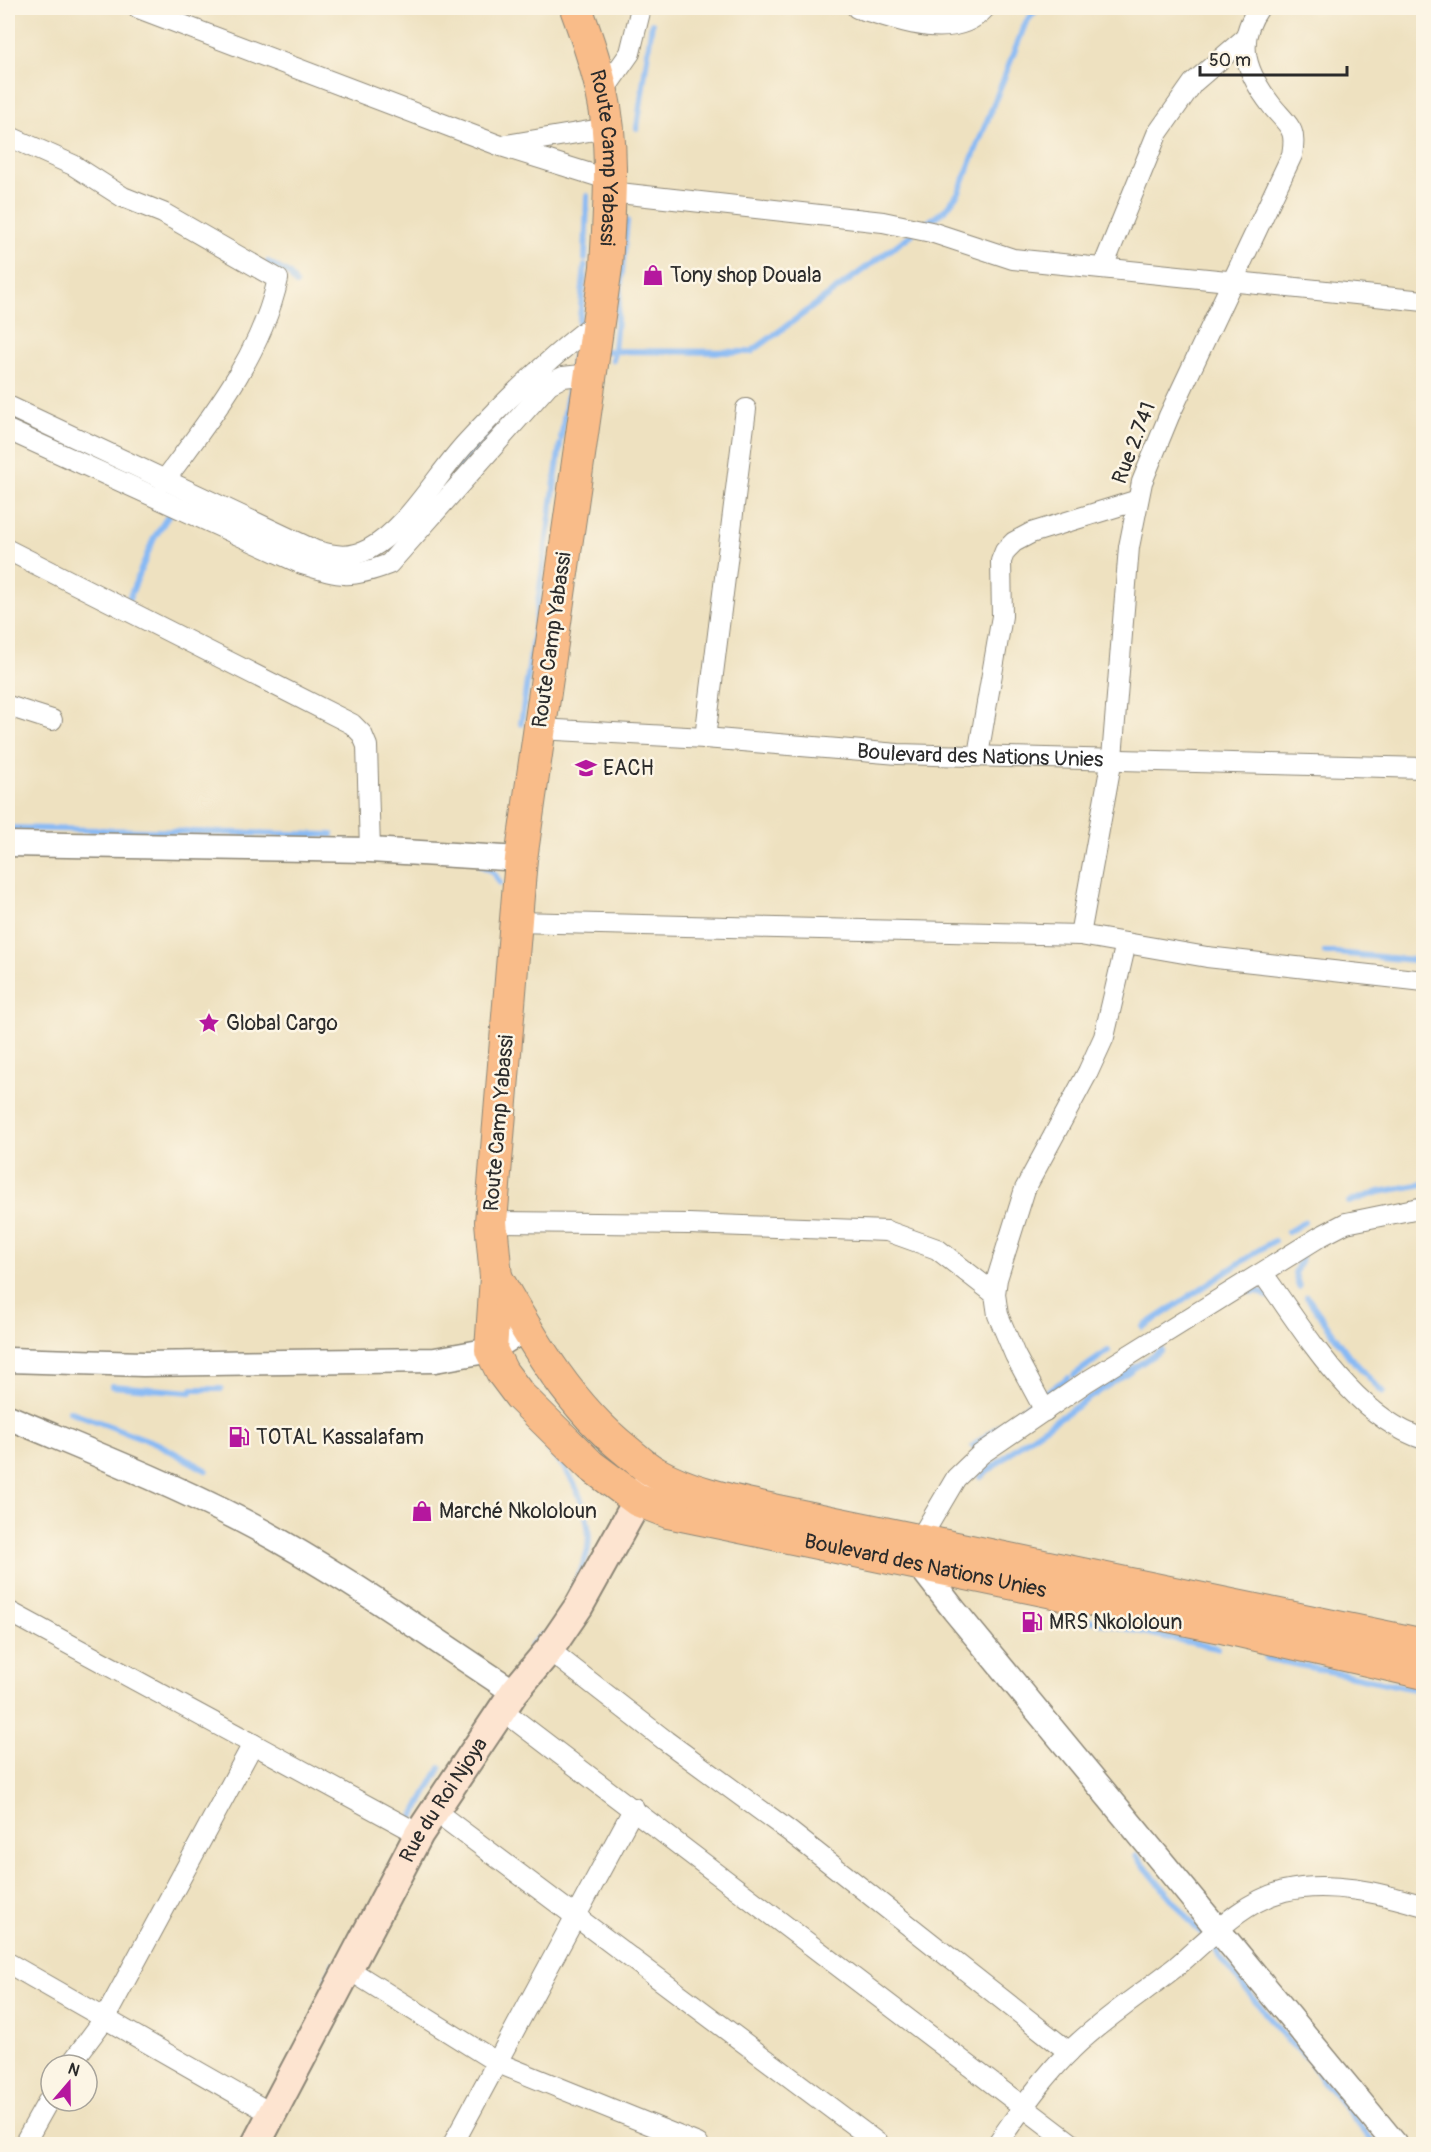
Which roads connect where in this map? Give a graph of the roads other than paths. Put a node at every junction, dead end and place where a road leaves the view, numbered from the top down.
1 (138, 8) edge
2 (576, 8) edge
3 (641, 8) edge
4 (857, 8) edge
5 (985, 8) edge
6 (1259, 8) edge
7 (175, 14) edge
8 (1244, 39) junction
9 (602, 93) junction
10 (607, 128) junction
11 (8, 136) edge
12 (501, 146) junction
13 (610, 186) junction
14 (1103, 267) junction
15 (1233, 279) junction
16 (1424, 301) edge
17 (594, 349) junction
18 (8, 406) edge
19 (746, 409) dead end
20 (8, 430) edge
21 (164, 481) junction
22 (1138, 500) junction
23 (8, 550) edge
24 (8, 706) edge
25 (52, 720) dead end
26 (539, 729) junction
27 (705, 738) junction
28 (978, 755) junction
29 (1112, 758) junction
30 (1424, 768) edge
31 (8, 844) edge
32 (370, 850) junction
33 (521, 859) junction
34 (515, 922) junction
35 (1080, 935) junction
36 (1126, 943) junction
37 (1424, 981) edge
38 (1424, 1207) edge
39 (491, 1222) junction
40 (1263, 1274) junction
41 (496, 1277) junction
42 (995, 1294) junction
43 (525, 1329) junction
44 (491, 1350) junction
45 (8, 1360) edge
46 (1045, 1411) junction
47 (8, 1417) edge
48 (1424, 1439) edge
49 (654, 1473) junction
50 (638, 1500) junction
51 (920, 1553) junction
52 (1098, 1590) junction
53 (8, 1611) edge
54 (1424, 1645) edge
55 (549, 1650) junction
56 (1424, 1672) edge
57 (508, 1701) junction
58 (253, 1744) junction
59 (634, 1808) junction
60 (427, 1823) junction
61 (1424, 1906) edge
62 (574, 1915) junction
63 (1216, 1930) junction
64 (8, 1963) edge
65 (348, 1969) junction
66 (105, 2018) junction
67 (1069, 2052) junction
68 (79, 2053) edge
69 (498, 2063) junction
70 (1022, 2108) junction
71 (42, 2113) edge
72 (272, 2114) junction
73 (24, 2145) edge
74 (256, 2145) edge
75 (453, 2145) edge
76 (698, 2145) edge
77 (879, 2145) edge
78 (997, 2145) edge
79 (1072, 2145) edge
80 (1395, 2145) edge

1 - 7 street
2 - 9 main road, Route Camp Yabassi
3 - 9 street
4 - 5 street
6 - 8 street
7 - 12 street
8 - 14 street
8 - 15 street, Rue 2.741
9 - 10 main road, Route Camp Yabassi
10 - 12 street
10 - 13 main road, Route Camp Yabassi
11 - 21 street
12 - 13 street
13 - 14 street
13 - 17 main road, Route Camp Yabassi
14 - 15 street
15 - 16 street
15 - 22 street, Rue 2.741
17 - 20 street
17 - 21 street
17 - 26 main road, Route Camp Yabassi
18 - 21 street
19 - 27 street
22 - 28 street
22 - 29 street, Rue 2.741
23 - 32 street
24 - 25 street
26 - 27 street, Boulevard des Nations Unies
26 - 33 main road, Route Camp Yabassi
27 - 28 street, Boulevard des Nations Unies
28 - 29 street, Boulevard des Nations Unies
29 - 30 street, Boulevard des Nations Unies
29 - 35 street, Rue 2.741
31 - 32 street
32 - 33 street
33 - 34 main road, Route Camp Yabassi
34 - 35 street
34 - 39 main road, Route Camp Yabassi
35 - 36 street
36 - 37 street
36 - 42 street
38 - 40 street
39 - 41 main road, Route Camp Yabassi
39 - 42 street
40 - 46 street
40 - 48 street
41 - 43 main road, Boulevard des Nations Unies
41 - 44 main road
42 - 46 street
43 - 44 street
43 - 49 main road, Boulevard des Nations Unies
44 - 45 street
44 - 50 main road, Boulevard des Nations Unies
46 - 51 street
47 - 57 street
49 - 50 main road, Rue du Roi Njoya
49 - 51 main road, Boulevard des Nations Unies
50 - 51 main road, Boulevard des Nations Unies
50 - 55 main road, Rue du Roi Njoya
51 - 52 main road, Boulevard des Nations Unies
51 - 63 street
52 - 54 main road, Boulevard des Nations Unies
52 - 56 main road, Boulevard des Nations Unies
53 - 58 street
55 - 57 main road, Rue du Roi Njoya
55 - 67 street
57 - 59 street
57 - 60 main road, Rue du Roi Njoya
58 - 60 street
58 - 66 street
59 - 62 street
59 - 70 street
60 - 62 street
60 - 65 main road, Rue du Roi Njoya
61 - 63 street
62 - 69 street
62 - 77 street
63 - 67 street
63 - 80 street
64 - 66 street
65 - 69 street
65 - 72 main road, Rue du Roi Njoya
66 - 68 street
66 - 72 street
67 - 70 street
69 - 75 street
69 - 76 street
70 - 78 street
70 - 79 street
71 - 73 street
72 - 74 main road, Rue du Roi Njoya

